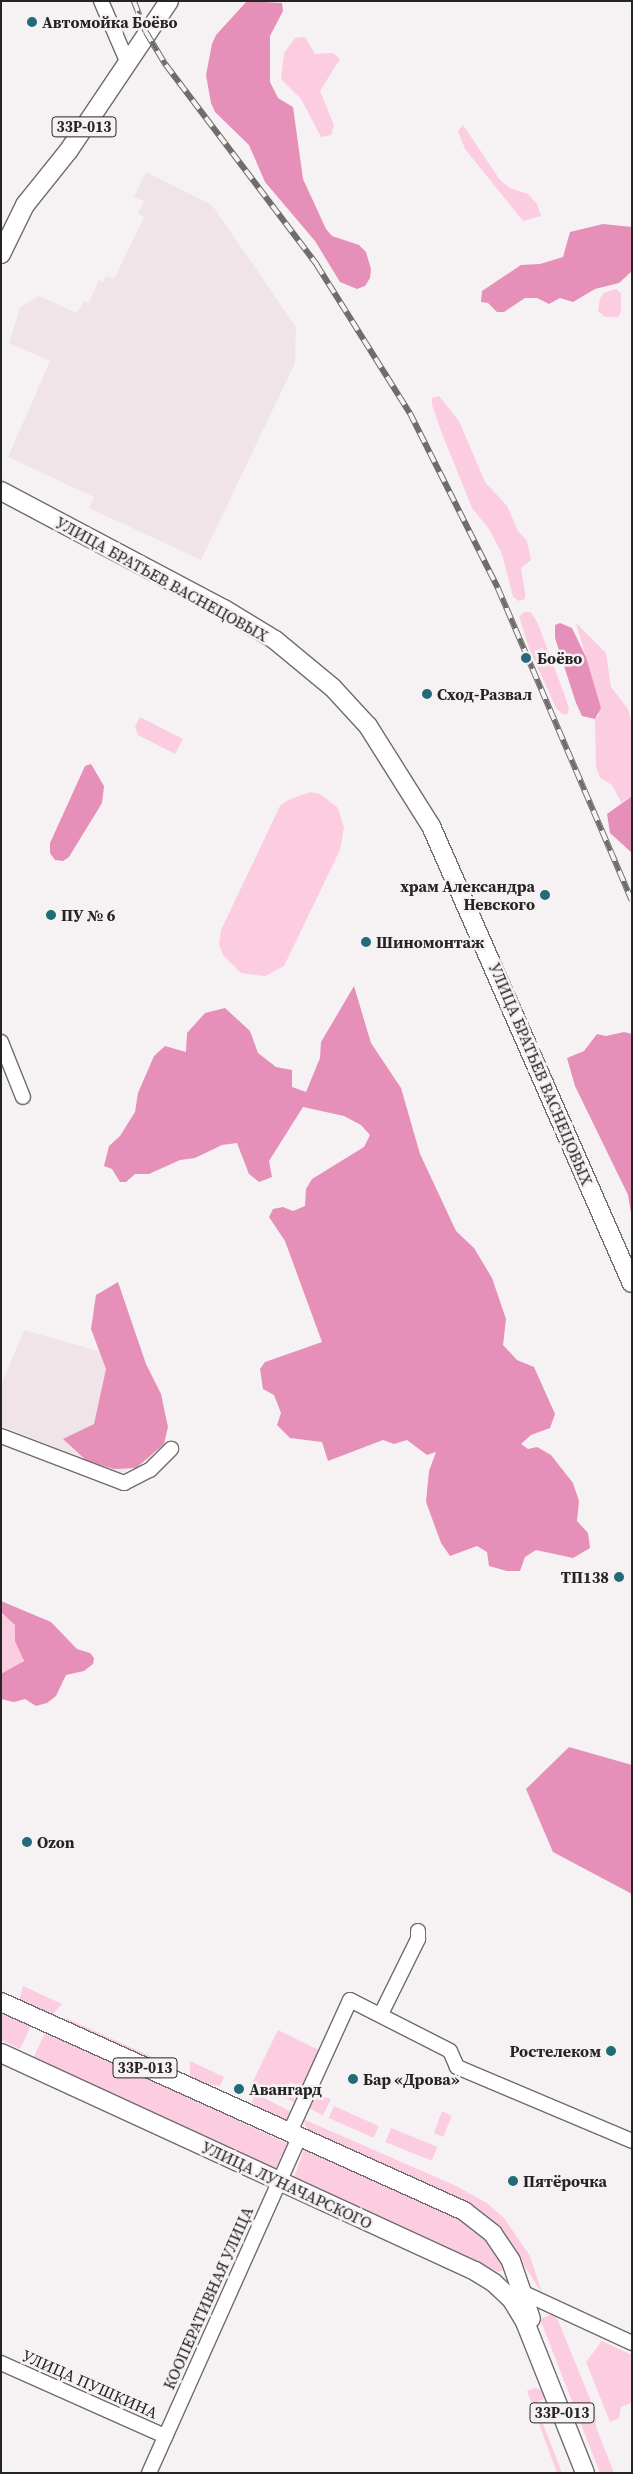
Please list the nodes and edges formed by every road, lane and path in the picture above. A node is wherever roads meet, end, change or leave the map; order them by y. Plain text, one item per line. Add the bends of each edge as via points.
1 (101, 1) edge
2 (169, 1) edge
3 (127, 61) junction
4 (1, 254) edge
5 (1, 491) edge
6 (1, 1042) edge
7 (23, 1097) dead end
8 (632, 1284) edge
9 (1, 1436) edge
10 (170, 1449) dead end
11 (418, 1931) dead end
12 (1, 2002) edge
13 (381, 2014) junction
14 (1, 2052) edge
15 (294, 2136) junction
16 (632, 2142) edge
17 (280, 2182) junction
18 (524, 2293) junction
19 (632, 2343) edge
20 (540, 2354) junction
21 (1, 2363) edge
22 (165, 2436) junction
23 (149, 2473) edge
24 (585, 2473) edge

1 - 3 street
2 - 3 main road, 33Р-013
3 - 4 main road, 33Р-013 via 69,150 25,205
5 - 8 main road, УЛИЦА БРАТЬЕВ ВАСНЕЦОВЫХ via 224,609 275,640 333,688 368,726 431,826
6 - 7 street
9 - 10 street via 124,1483 150,1470
11 - 13 street via 418,1940
12 - 15 main road, УЛИЦА ЛУНАЧАРСКОГО / 33Р-013
13 - 15 street, КООПЕРАТИВНАЯ УЛИЦА via 350,2000
13 - 16 street via 450,2051 456,2067
14 - 17 main road, УЛИЦА ЛУНАЧАРСКОГО / 33Р-013
15 - 17 street, КООПЕРАТИВНАЯ УЛИЦА
15 - 18 main road, УЛИЦА ЛУНАЧАРСКОГО / 33Р-013 via 464,2211 482,2223 511,2261
17 - 20 main road, УЛИЦА ЛУНАЧАРСКОГО / 33Р-013 via 494,2282 518,2309
17 - 22 street, КООПЕРАТИВНАЯ УЛИЦА
18 - 19 street
18 - 20 main road, УЛИЦА ЛУНАЧАРСКОГО / 33Р-013
20 - 24 main road, УЛИЦА ЛУНАЧАРСКОГО / 33Р-013
21 - 22 street, УЛИЦА ПУШКИНА
22 - 23 street, КООПЕРАТИВНАЯ УЛИЦА

